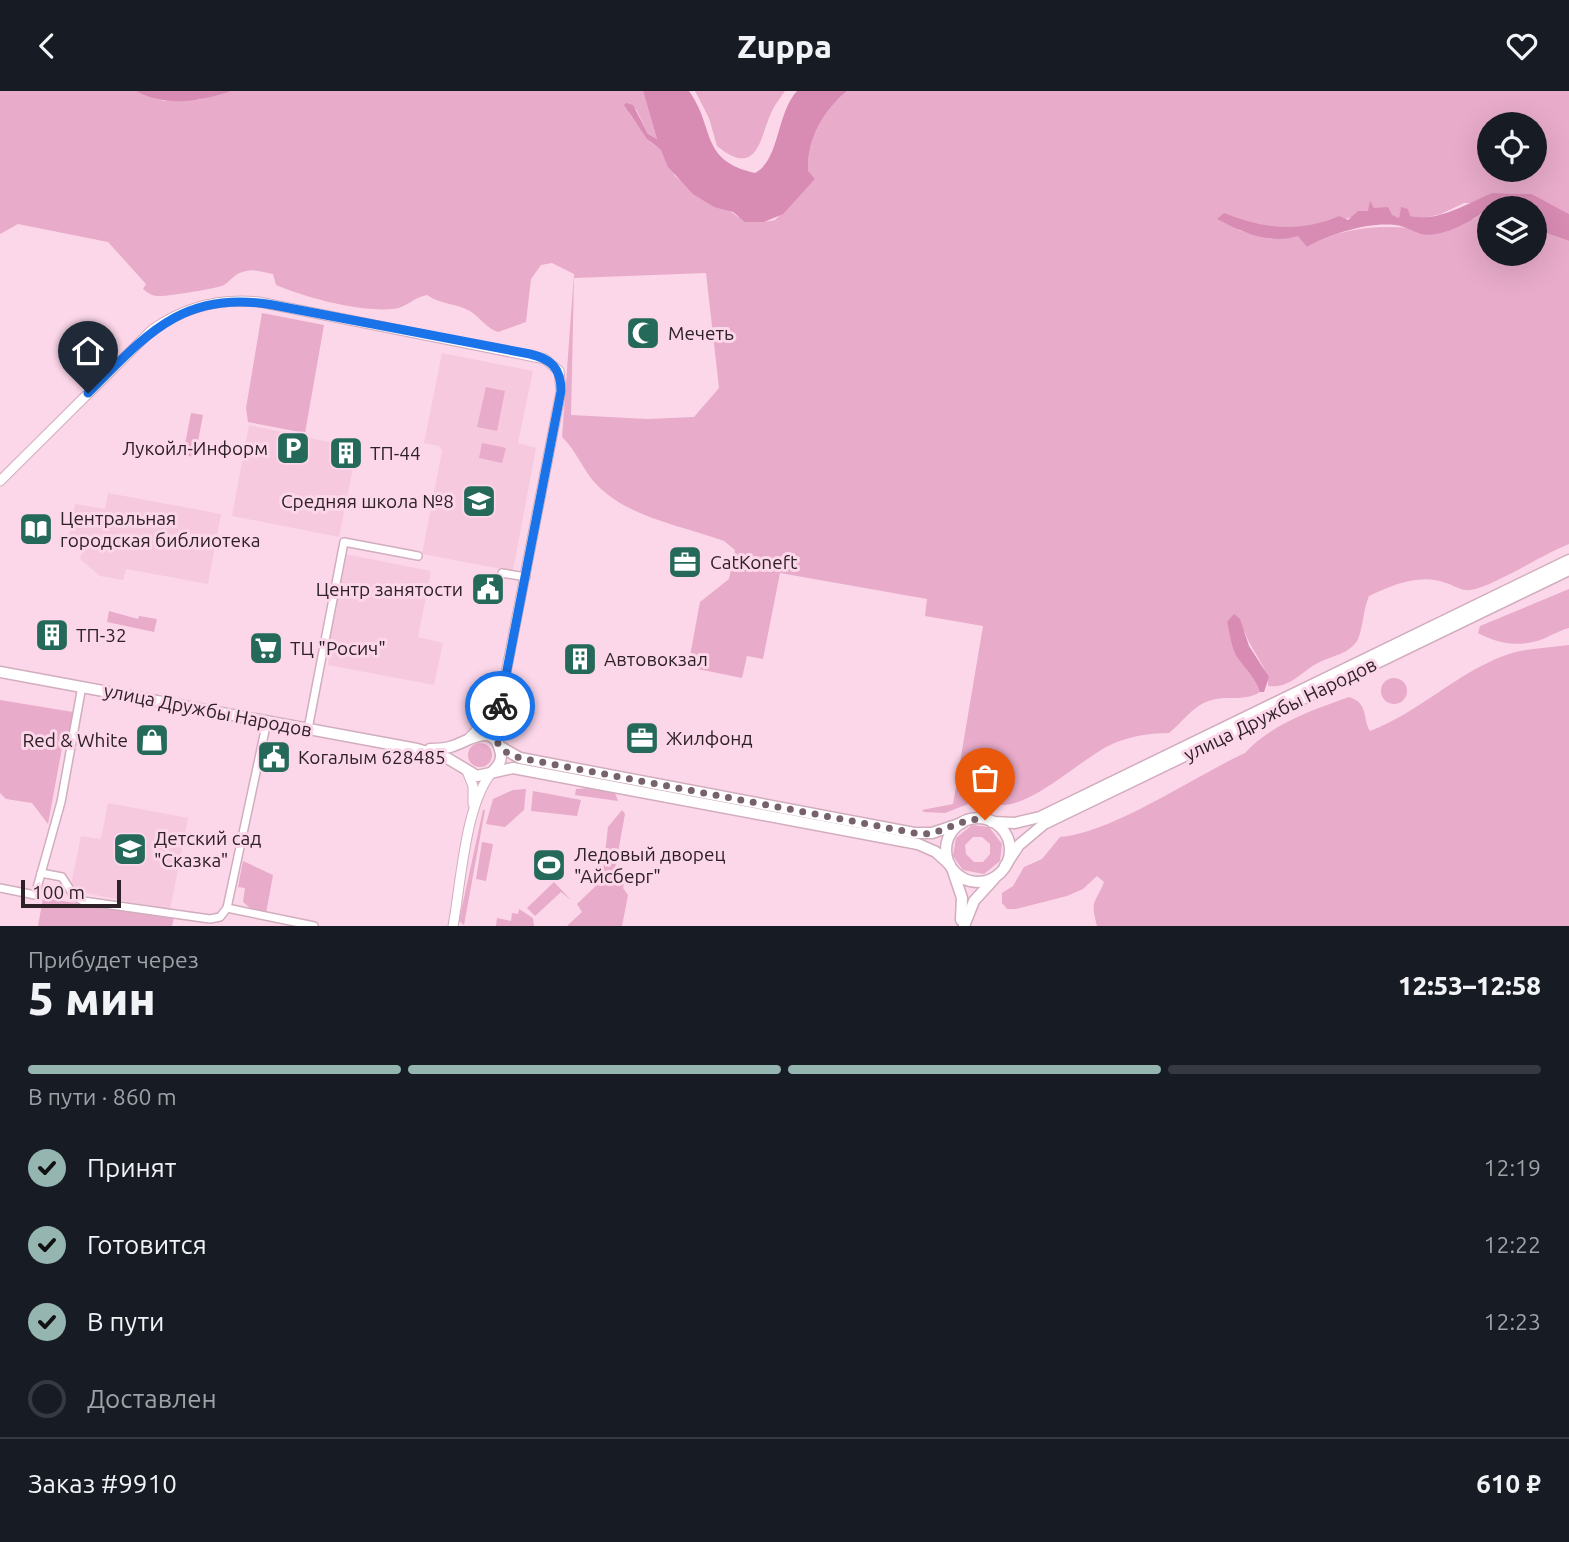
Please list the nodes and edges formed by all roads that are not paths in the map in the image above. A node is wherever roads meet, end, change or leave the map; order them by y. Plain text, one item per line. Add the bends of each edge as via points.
1 (0, 481) edge
2 (418, 556) dead end
3 (1569, 561) edge
4 (1569, 570) edge
5 (502, 573) dead end
6 (526, 577) junction
7 (0, 672) edge
8 (505, 678) junction
9 (82, 686) junction
10 (267, 721) junction
11 (308, 729) junction
12 (468, 739) junction
13 (499, 745) junction
14 (416, 749) junction
15 (466, 770) junction
16 (494, 771) junction
17 (992, 822) junction
18 (472, 823) junction
19 (962, 823) junction
20 (951, 867) junction
21 (1002, 870) junction
22 (41, 873) junction
23 (0, 888) edge
24 (227, 908) junction
25 (314, 926) edge
26 (453, 926) edge
27 (962, 926) edge

1 - 6 street via 143,338 173,316 209,304 259,302 504,349 545,359 559,371 561,391
2 - 11 street via 344,542
3 - 17 main road, улица Дружбы Народов via 1041,817
4 - 21 main road, улица Дружбы Народов via 1044,824 1019,845
5 - 6 street
6 - 8 street
7 - 9 main road, улица Дружбы Народов
8 - 12 street via 490,714
8 - 13 street via 496,726
9 - 10 main road, улица Дружбы Народов
9 - 22 street via 61,802
10 - 11 main road, улица Дружбы Народов
10 - 24 street
11 - 14 main road, улица Дружбы Народов
12 - 13 main road via 485,735
12 - 14 main road via 448,748
12 - 15 main road via 460,755
13 - 16 main road via 501,759
13 - 19 main road via 520,758 914,833 932,833
14 - 15 main road via 447,758
15 - 16 main road via 480,776
15 - 18 street via 474,790
16 - 18 street via 483,787
16 - 20 main road via 513,768 918,844 936,852
17 - 19 main road
17 - 21 main road via 1003,830 1009,843
18 - 26 street
19 - 20 main road via 948,842
20 - 21 main road via 972,881 986,881
20 - 27 main road via 961,898
21 - 27 main road, улица Дружбы Народов via 974,901
22 - 23 street via 35,895
22 - 24 street via 62,877 83,901 210,919 220,917
24 - 25 street

